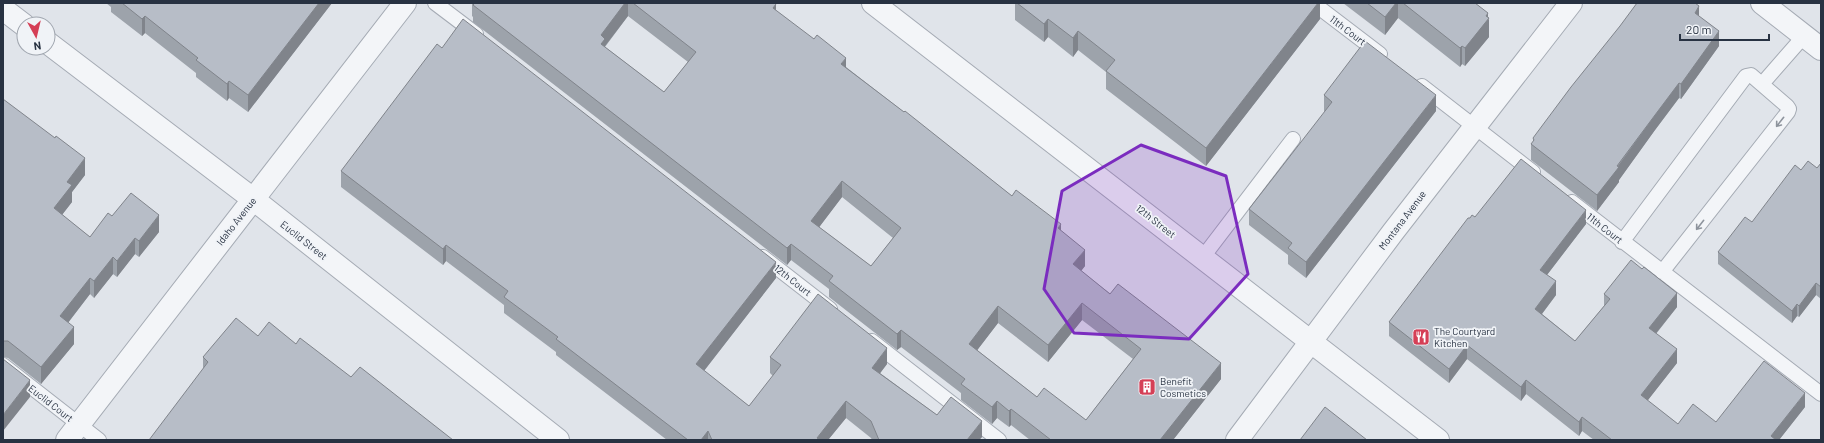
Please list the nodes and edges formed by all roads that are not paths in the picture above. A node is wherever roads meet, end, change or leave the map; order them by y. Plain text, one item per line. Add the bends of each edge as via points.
1 (405, 3) edge
2 (435, 3) edge
3 (873, 3) edge
4 (1313, 3) edge
5 (1570, 3) edge
6 (1762, 3) edge
7 (3, 9) edge
8 (16, 19) edge
9 (484, 41) edge
10 (1813, 42) edge
11 (56, 49) edge
12 (1391, 62) edge
13 (1409, 76) edge
14 (1762, 84) junction
15 (1475, 126) junction
16 (1293, 139) dead end
17 (1544, 181) edge
18 (1562, 195) edge
19 (253, 199) junction
20 (1622, 242) junction
21 (754, 250) edge
22 (1203, 257) junction
23 (1662, 272) junction
24 (841, 318) edge
25 (860, 332) edge
26 (1312, 341) junction
27 (3, 365) edge
28 (1821, 394) edge
29 (73, 432) edge
30 (99, 440) edge
31 (558, 440) edge
32 (999, 440) edge
33 (1237, 440) edge
34 (1438, 440) edge

1 - 19 street, Idaho Avenue
2 - 9 lane
3 - 22 street, 12th Street
4 - 12 lane, 11th Court
5 - 15 street, Montana Avenue
6 - 10 street
7 - 8 street
10 - 14 lane
11 - 19 street, Euclid Street
13 - 15 lane
14 - 20 lane via 1751,75 1746,76
14 -> 23 lane via 1789,109 1788,112
15 - 17 lane
15 - 26 street, Montana Avenue
16 - 22 lane
18 - 20 lane, 11th Court
19 - 29 street, Idaho Avenue
19 - 31 street, Euclid Street
20 - 23 lane, 11th Court
21 - 24 lane, 12th Court
22 - 26 street, 12th Street
23 - 28 lane, 11th Court
25 - 32 lane
26 - 33 street, Montana Avenue
26 - 34 street, 12th Street
27 - 29 lane, Euclid Court
29 - 30 lane, Euclid Court

